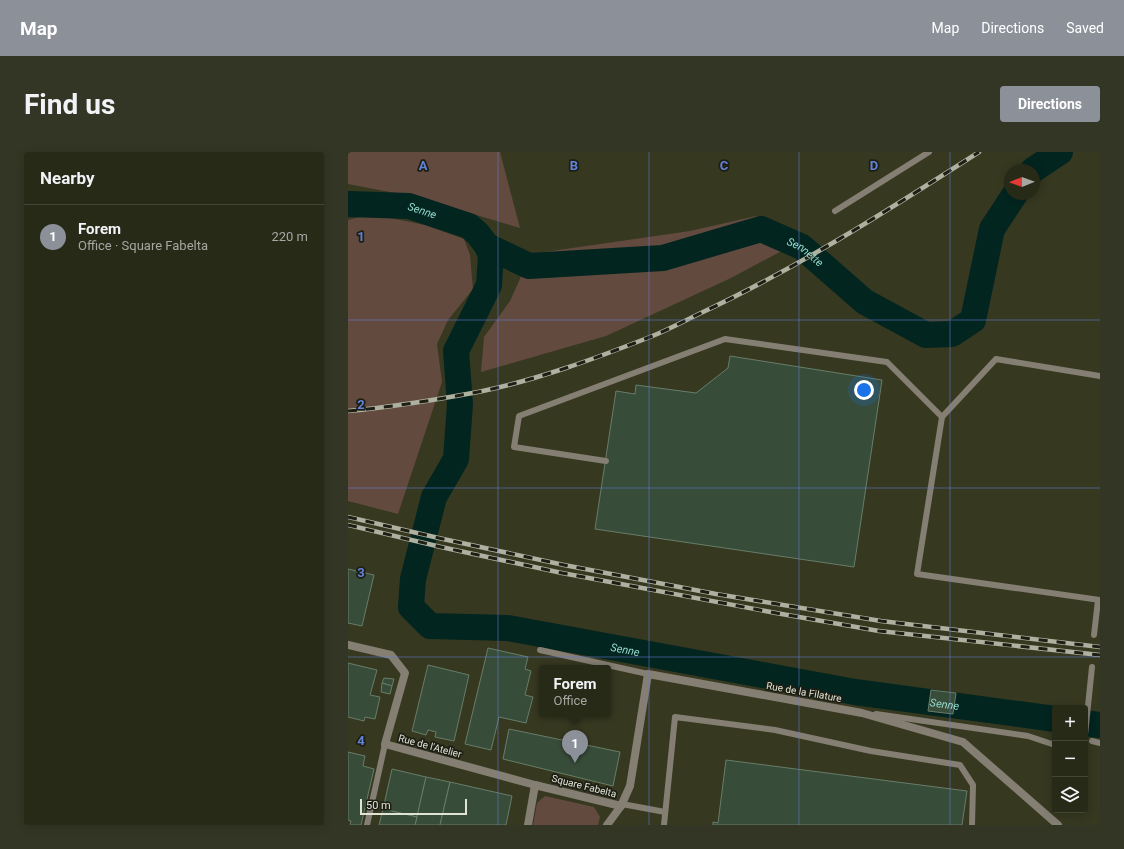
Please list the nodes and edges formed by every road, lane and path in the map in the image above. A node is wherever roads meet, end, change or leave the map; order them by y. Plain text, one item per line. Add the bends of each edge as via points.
1 (930, 152) edge
2 (835, 211) dead end
3 (1100, 376) edge
4 (942, 417) junction
5 (606, 461) dead end
6 (1099, 600) edge
7 (1094, 635) dead end
8 (348, 645) edge
9 (540, 650) dead end
10 (608, 665) edge
11 (611, 666) edge
12 (1092, 667) dead end
13 (648, 674) junction
14 (1088, 705) edge
15 (862, 713) junction
16 (1092, 741) dead end
17 (1100, 743) edge
18 (385, 744) junction
19 (1052, 744) edge
20 (535, 785) junction
21 (621, 805) junction
22 (665, 812) junction
23 (367, 825) edge
24 (528, 825) edge
25 (607, 825) edge
26 (664, 825) edge
27 (972, 825) edge
28 (1058, 825) edge

1 - 2 lane
3 - 4 lane via 996,359
4 - 5 lane via 887,362 725,339 519,416 514,447
4 - 6 lane via 917,574
6 - 7 lane
8 - 18 street, Rue de l'Atelier via 391,655 405,673
9 - 10 lane
11 - 13 lane
12 - 14 lane
13 - 15 street, Rue de la Filature
13 - 21 street via 630,786
15 - 19 lane via 1028,736
15 - 28 street, Rue de la Filature via 963,742
16 - 17 lane
18 - 20 street, Rue de l'Atelier
18 - 23 lane
20 - 21 street, Square Fabelta
20 - 24 street, Square Fabelta
21 - 22 lane
21 - 25 street, Square Fabelta
22 - 26 lane
22 - 27 lane via 675,717 775,730 871,751 960,765 973,785

